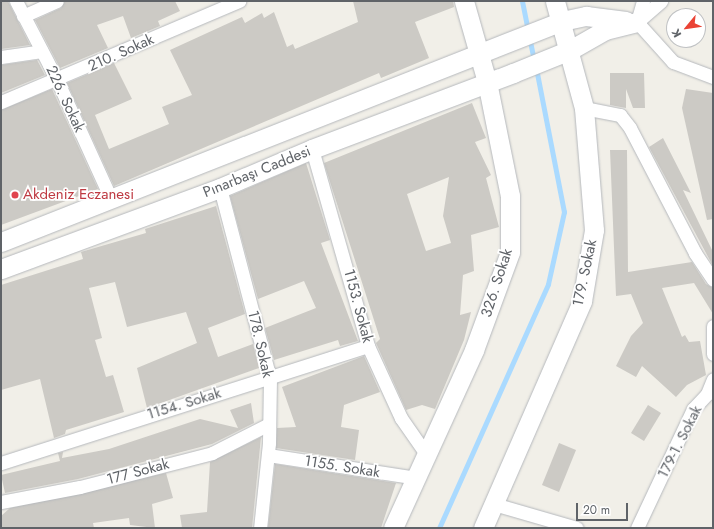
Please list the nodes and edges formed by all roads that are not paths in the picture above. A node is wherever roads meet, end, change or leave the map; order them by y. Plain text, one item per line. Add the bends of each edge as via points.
1 (16, 1) edge
2 (57, 1) edge
3 (239, 1) edge
4 (464, 1) edge
5 (555, 1) edge
6 (643, 1) edge
7 (661, 1) edge
8 (23, 16) junction
9 (562, 21) junction
10 (637, 22) junction
11 (570, 50) junction
12 (42, 51) junction
13 (478, 53) junction
14 (1, 57) edge
15 (713, 77) edge
16 (57, 80) junction
17 (487, 82) junction
18 (1, 102) edge
19 (584, 108) junction
20 (312, 149) junction
21 (220, 188) junction
22 (111, 199) junction
23 (1, 242) edge
24 (1, 269) edge
25 (713, 280) edge
26 (713, 326) edge
27 (368, 346) junction
28 (713, 354) edge
29 (270, 378) junction
30 (713, 379) edge
31 (269, 424) junction
32 (426, 454) junction
33 (268, 455) junction
34 (1, 463) edge
35 (416, 478) junction
36 (1, 502) edge
37 (494, 504) junction
38 (260, 528) edge
39 (393, 528) edge
40 (483, 528) edge
41 (577, 528) edge
42 (637, 528) edge

1 - 8 street, 226. Sokak
2 - 8 street
3 - 16 street, 210. Sokak
4 - 13 street, 326. Sokak
5 - 9 street
6 - 10 street
7 - 10 street
8 - 12 street, 226. Sokak
9 - 10 street, Pınarbaşı Caddesi via 586,16
9 - 11 street
9 - 13 street, Pınarbaşı Caddesi
10 - 11 street, Pınarbaşı Caddesi via 605,30
10 - 15 street via 673,62
11 - 17 street, Pınarbaşı Caddesi
11 - 19 street, 179. Sokak
12 - 14 street
12 - 16 street, 226. Sokak
13 - 17 street, 326. Sokak
13 - 22 street, Pınarbaşı Caddesi
16 - 18 street, 210. Sokak
16 - 22 street, 226. Sokak
17 - 20 street, Pınarbaşı Caddesi
17 - 32 street, 326. Sokak via 510,196 510,252 474,350
19 - 25 street via 620,115 630,128 695,254
19 - 37 street, 179. Sokak via 594,230 582,301
20 - 21 street, Pınarbaşı Caddesi
20 - 27 street, 1153. Sokak
21 - 24 street, Pınarbaşı Caddesi
21 - 29 street, 178. Sokak
22 - 23 street, Pınarbaşı Caddesi
26 - 28 street
27 - 29 street, 1154. Sokak
27 - 32 street, 1153. Sokak via 401,418
29 - 31 street, 178. Sokak
29 - 34 street, 1154. Sokak
30 - 42 street, 179-1. Sokak via 707,394 693,409
31 - 33 street, 178. Sokak
31 - 36 street, 177 Sokak via 212,453 80,488
32 - 35 street, 326. Sokak
33 - 35 street, 1155. Sokak
33 - 38 street, 178. Sokak
35 - 39 street, 326. Sokak
37 - 40 street, 179. Sokak
37 - 41 street

